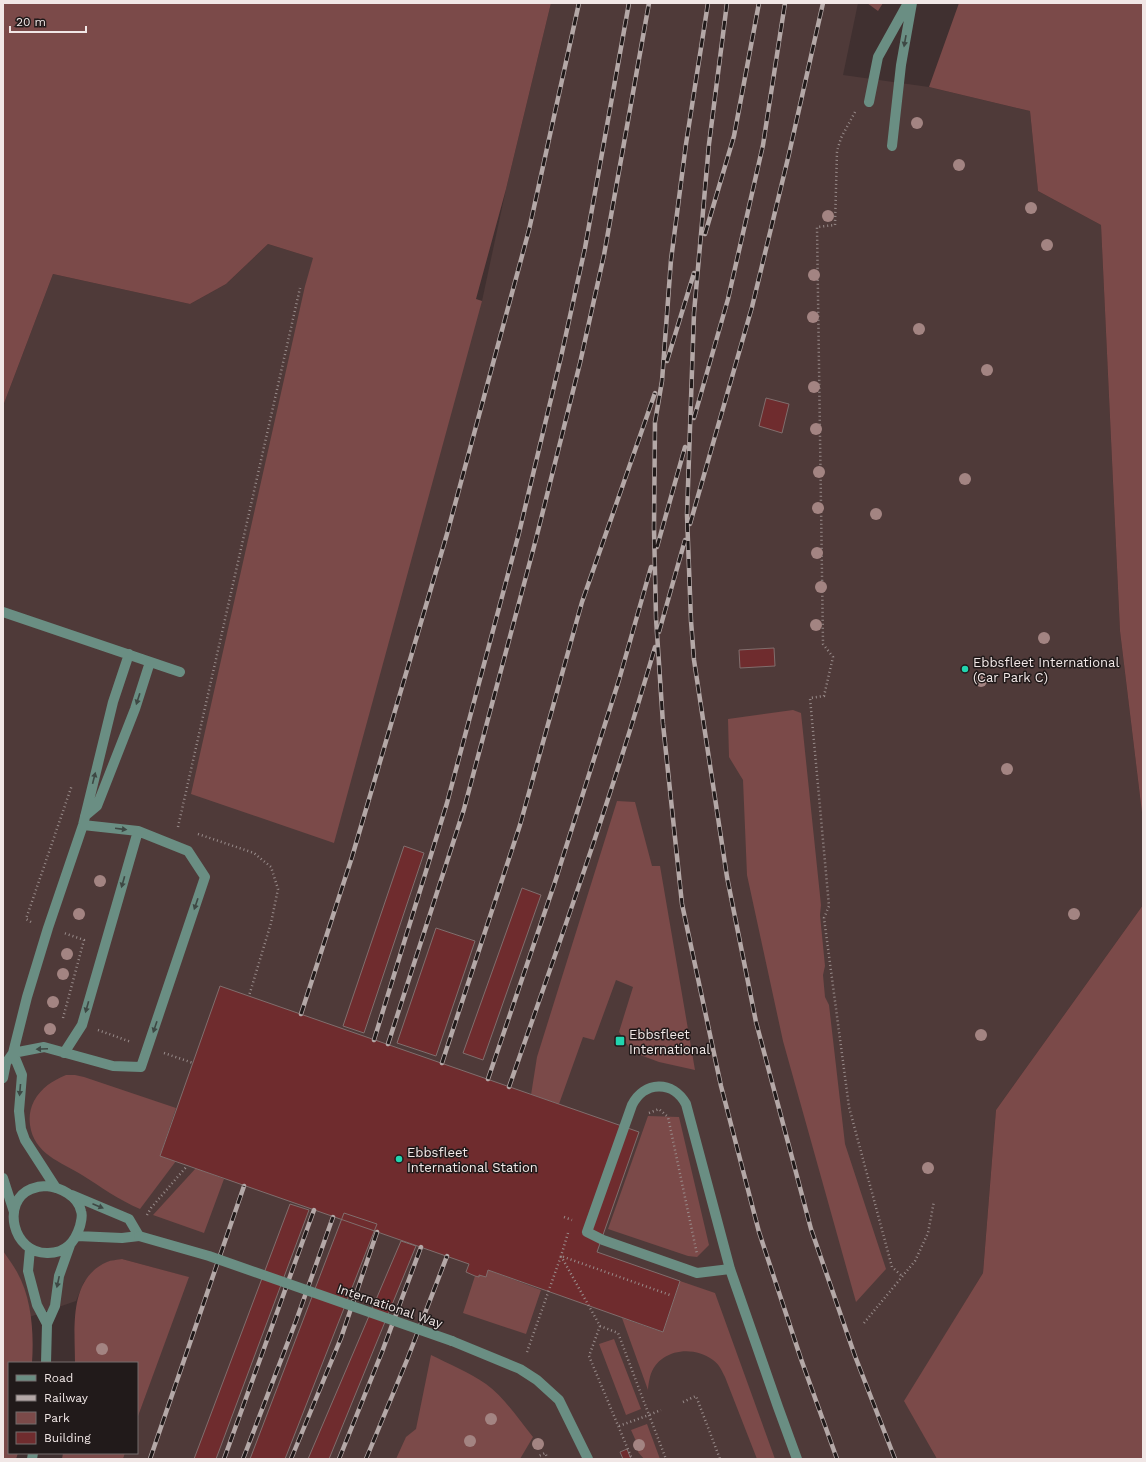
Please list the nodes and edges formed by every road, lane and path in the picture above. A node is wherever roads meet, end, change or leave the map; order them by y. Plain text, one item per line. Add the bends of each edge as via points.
1 (908, 3) edge
2 (912, 3) edge
3 (870, 102) dead end
4 (856, 111) dead end
5 (892, 146) dead end
6 (300, 288) dead end
7 (3, 612) edge
8 (129, 654) junction
9 (150, 662) junction
10 (180, 672) dead end
11 (74, 780) dead end
12 (84, 820) junction
13 (185, 830) dead end
14 (138, 831) junction
15 (192, 832) dead end
16 (48, 928) junction
17 (249, 996) dead end
18 (82, 1025) junction
19 (148, 1048) junction
20 (13, 1053) junction
21 (64, 1053) junction
22 (193, 1063) dead end
23 (3, 1078) edge
24 (648, 1116) dead end
25 (187, 1166) dead end
26 (3, 1178) edge
27 (60, 1189) junction
28 (934, 1201) dead end
29 (14, 1212) junction
30 (564, 1217) dead end
31 (145, 1219) dead end
32 (77, 1236) junction
33 (139, 1236) junction
34 (70, 1245) junction
35 (30, 1249) junction
36 (561, 1256) junction
37 (697, 1257) dead end
38 (730, 1269) junction
39 (902, 1276) junction
40 (670, 1295) dead end
41 (864, 1323) dead end
42 (47, 1324) junction
43 (600, 1326) junction
44 (526, 1354) dead end
45 (46, 1362) edge
46 (683, 1402) dead end
47 (661, 1410) dead end
48 (649, 1415) junction
49 (619, 1426) junction
50 (540, 1459) edge
51 (548, 1459) edge
52 (588, 1459) edge
53 (632, 1459) edge
54 (666, 1459) edge
55 (720, 1459) edge
56 (797, 1459) edge

1 - 3 street via 878,56
2 -> 5 street via 901,65
4 - 39 path via 837,151 835,225 817,226 823,644 832,657 824,696 810,698 830,906 824,918 849,1107 892,1267
6 - 13 path via 178,828
7 - 8 street
8 - 9 street
12 -> 8 street via 113,702
9 - 10 street
9 -> 12 street via 135,709 97,806
11 - 16 path via 26,920
12 -> 14 street
12 - 16 street
14 -> 18 street
14 -> 19 street via 188,851 205,877
15 - 17 path via 254,853 271,867 278,889
16 - 18 path via 84,940 63,1018
16 - 20 street
18 - 19 path
18 - 21 street
19 - 21 street via 141,1067 113,1066
19 - 22 path
21 -> 20 street via 44,1047
20 - 23 street via 6,1064
20 -> 27 street via 22,1075 19,1111 21,1129 25,1140
24 - 37 path via 659,1109 668,1117
25 - 31 path via 151,1208
26 - 29 street
27 - 29 street via 40,1187 29,1190 20,1199
27 - 32 street via 74,1198 81,1209
27 -> 33 street via 129,1220
28 - 39 path via 928,1233 915,1261
29 - 35 street via 14,1223 19,1237
30 - 36 path via 572,1219
32 - 33 street, International Way
32 - 34 street
33 - 52 street, International Way, bridge via 209,1256 452,1341 520,1369 559,1400
34 - 35 street via 51,1253
34 -> 42 street via 59,1276 55,1306
35 - 42 street via 28,1271 37,1305
36 - 40 path
36 - 43 path
36 - 44 path
38 - 38 street via 697,1273 587,1232 632,1105 645,1090 654,1087 668,1088 680,1095 686,1104
38 - 56 street
39 - 41 path
42 - 45 street
43 - 48 path via 618,1333
43 - 49 path via 589,1356
46 - 55 path via 696,1396
47 - 48 path
48 - 49 path
48 - 54 path
49 - 53 path
50 - 51 path via 539,1456 545,1453

